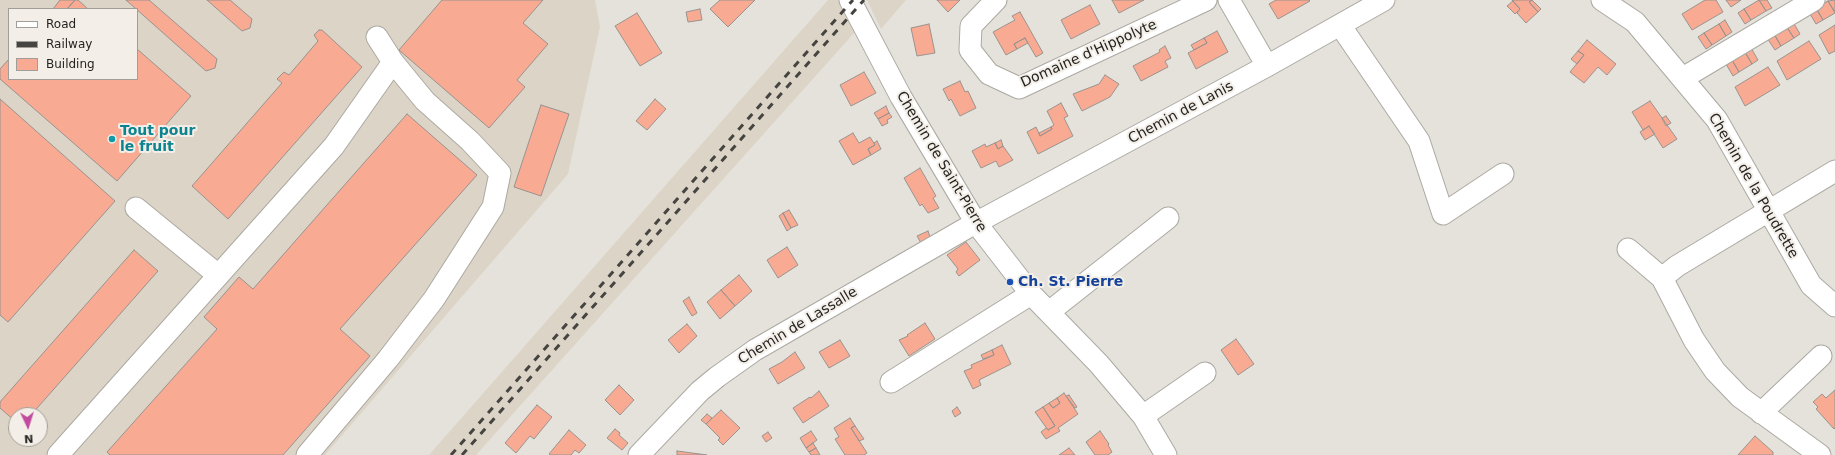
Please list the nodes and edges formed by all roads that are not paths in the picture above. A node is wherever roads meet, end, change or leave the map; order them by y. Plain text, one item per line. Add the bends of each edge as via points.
1 (850, 0) edge
2 (996, 0) edge
3 (1206, 0) edge
4 (1229, 0) edge
5 (1384, 0) edge
6 (1602, 0) edge
7 (1814, 0) edge
8 (1340, 25) junction
9 (377, 36) dead end
10 (393, 62) junction
11 (1267, 66) junction
12 (1682, 78) junction
13 (1835, 171) edge
14 (1503, 174) dead end
15 (136, 208) dead end
16 (1770, 211) junction
17 (1168, 218) dead end
18 (976, 223) junction
19 (1628, 249) dead end
20 (218, 275) junction
21 (1662, 278) junction
22 (1032, 294) junction
23 (1835, 306) edge
24 (1049, 312) junction
25 (1821, 356) dead end
26 (1205, 372) dead end
27 (891, 382) dead end
28 (1761, 413) junction
29 (1143, 416) junction
30 (58, 455) edge
31 (307, 455) edge
32 (639, 455) edge
33 (1166, 455) edge
34 (1820, 455) edge

1 - 18 street, Chemin de Saint-Pierre via 902,97
2 - 3 street, Domaine d'Hippolyte via 971,26 970,50 989,74 1019,88
4 - 11 street
5 - 8 street, Chemin de Lanis
6 - 12 street, Chemin de la Poudrette via 1635,22
7 - 12 street
8 - 11 street, Chemin de Lanis
8 - 14 street via 1419,141 1443,214
9 - 10 street
10 - 20 street via 334,146
10 - 31 street via 425,101 470,141 500,173 493,207 434,299 388,359
11 - 18 street, Chemin de Lanis
12 - 16 street, Chemin de la Poudrette via 1717,120
13 - 16 street
15 - 20 street
16 - 21 street via 1677,266
16 - 23 street, Chemin de la Poudrette via 1810,285
17 - 24 street
18 - 22 street, Chemin de Saint-Pierre
18 - 32 street, Chemin de Lassalle via 735,363 700,391
19 - 21 street
20 - 30 street
21 - 28 street via 1694,340 1715,371 1740,397
22 - 24 street, Chemin de Saint-Pierre
22 - 27 street
24 - 29 street, Chemin de Saint-Pierre via 1099,364
25 - 28 street
26 - 29 street
28 - 34 street
29 - 33 street, Chemin de Saint-Pierre

